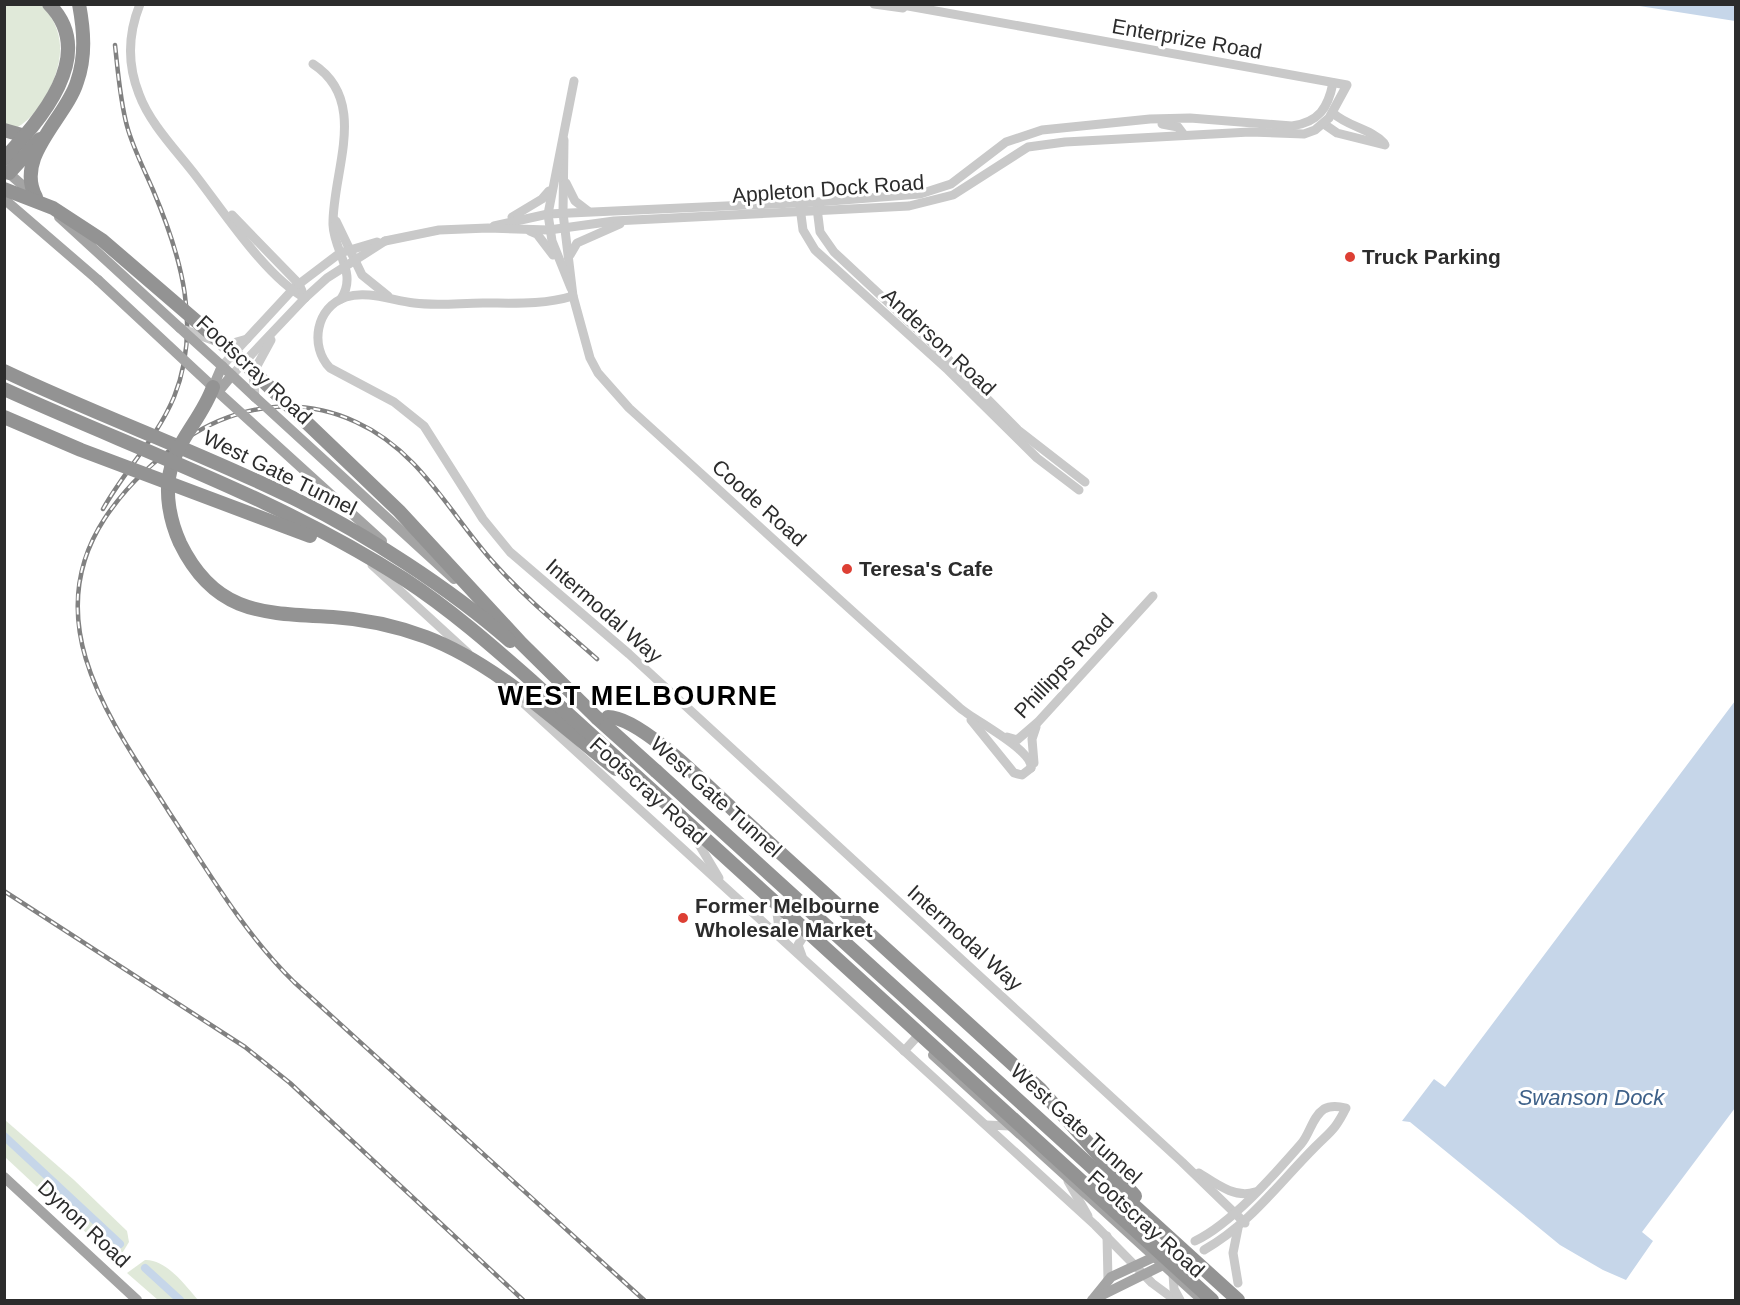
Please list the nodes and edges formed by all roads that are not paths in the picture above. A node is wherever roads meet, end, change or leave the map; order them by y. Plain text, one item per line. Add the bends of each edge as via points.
1 (49, 4) edge
2 (79, 4) edge
3 (140, 4) edge
4 (874, 4) edge
5 (897, 4) edge
6 (915, 9) junction
7 (313, 64) dead end
8 (574, 81) dead end
9 (1333, 83) junction
10 (1347, 86) joint
11 (1333, 113) junction
12 (59, 117) junction
13 (1324, 123) junction
14 (1094, 125) junction
15 (4, 130) edge
16 (1184, 135) junction
17 (25, 136) junction
18 (564, 140) junction
19 (4, 159) edge
20 (6, 173) edge
21 (565, 181) junction
22 (551, 186) junction
23 (4, 189) edge
24 (36, 196) junction
25 (4, 199) edge
26 (817, 207) junction
27 (800, 208) junction
28 (334, 210) junction
29 (593, 211) junction
30 (563, 213) junction
31 (548, 214) junction
32 (631, 221) junction
33 (490, 227) junction
34 (566, 228) junction
35 (524, 230) junction
36 (549, 230) junction
37 (385, 241) junction
38 (570, 256) junction
39 (566, 278) junction
40 (295, 287) junction
41 (573, 294) junction
42 (305, 298) junction
43 (342, 299) junction
44 (393, 300) junction
45 (180, 328) junction
46 (277, 330) junction
47 (247, 339) junction
48 (222, 366) junction
49 (4, 371) edge
50 (232, 375) junction
51 (4, 389) edge
52 (216, 390) junction
53 (255, 397) junction
54 (4, 417) edge
55 (382, 541) dead end
56 (350, 545) dead end
57 (371, 560) junction
58 (1153, 596) dead end
59 (476, 599) dead end
60 (964, 711) junction
61 (603, 718) junction
62 (1038, 722) junction
63 (1031, 768) junction
64 (691, 830) junction
65 (734, 896) junction
66 (777, 913) joint
67 (803, 937) junction
68 (783, 942) junction
69 (806, 963) junction
70 (915, 1039) junction
71 (904, 1051) junction
72 (986, 1125) junction
73 (1011, 1126) junction
74 (1182, 1162) junction
75 (1065, 1176) junction
76 (4, 1177) edge
77 (1256, 1192) junction
78 (1234, 1213) junction
79 (1095, 1225) junction
80 (1242, 1225) junction
81 (1107, 1236) junction
82 (1195, 1241) dead end
83 (1174, 1242) junction
84 (1204, 1250) dead end
85 (1154, 1257) junction
86 (1134, 1265) junction
87 (1163, 1265) junction
88 (1143, 1274) junction
89 (1173, 1274) junction
90 (1108, 1280) junction
91 (1238, 1283) dead end
92 (137, 1300) edge
93 (1092, 1300) edge
94 (1175, 1300) edge
95 (1180, 1300) edge
96 (1202, 1300) edge
97 (1212, 1300) edge
98 (1238, 1300) edge

1 - 17 highway via 59,18 66,41 66,64 43,113
2 - 12 highway via 84,43 77,83
3 - 40 street via 130,48 139,95 205,188
4 - 6 street, Enterprize Road
5 - 6 street, Enterprize Road
6 - 9 street, Enterprize Road
7 - 28 street via 327,76 344,112 345,147
8 - 18 street, Coode Road
9 - 10 street, Enterprize Road
9 - 14 street, Appleton Dock Road via 1323,112 1301,125 1190,118
10 - 11 street, Appleton Dock Road
11 - 13 street, Appleton Dock Road
11 - 13 street via 1385,144 1337,133
12 - 20 highway
12 - 24 highway via 30,169 29,181
13 - 16 street, Appleton Dock Road via 1304,134
14 - 16 street via 1172,125 1182,129
14 - 26 street, Appleton Dock Road via 1025,134 1006,142 965,175 938,190
15 - 17 highway
16 - 26 street, Appleton Dock Road via 1028,147 967,188 942,199 909,206
17 - 19 highway
18 - 21 street, Coode Road
18 - 22 street, Coode Road
20 - 24 main road, Footscray Road
21 - 29 street via 575,201
21 - 30 street, Coode Road
22 - 31 street, Coode Road
22 - 33 street via 542,200
23 - 61 highway, bridge via 53,208 102,240 238,357 399,511 521,643
24 - 45 main road, Footscray Road, bridge
25 - 52 main road, Footscray Road, bridge
26 - 27 street, Appleton Dock Road
26 - 27 street, Anderson Road via 820,232 847,266 1082,486 1037,458 948,370 815,250 803,230
27 - 29 street, Appleton Dock Road
27 - 32 street, Appleton Dock Road
28 - 43 street via 334,238 348,276
28 - 44 street via 355,265 367,281
29 - 30 street, Appleton Dock Road
30 - 31 street, Appleton Dock Road
30 - 34 street, Coode Road
31 - 33 street, Appleton Dock Road
31 - 36 street, Coode Road
32 - 34 street, Appleton Dock Road
32 - 38 street via 577,243
33 - 35 street, Appleton Dock Road
33 - 37 street, Appleton Dock Road via 426,231
34 - 36 street, Appleton Dock Road
34 - 38 street, Coode Road
35 - 36 street, Appleton Dock Road
35 - 39 street via 541,238
36 - 39 street, Coode Road
37 - 40 street, Appleton Dock Road, bridge via 340,254
37 - 42 street, Appleton Dock Road, bridge via 327,278
38 - 41 street, Coode Road
39 - 41 street, Coode Road
40 - 42 street
40 - 47 street, Appleton Dock Road
41 - 44 street via 538,304
41 - 60 street, Coode Road via 590,358 629,408
42 - 46 street, Appleton Dock Road
43 - 44 street via 359,294
43 - 74 street, Intermodal Way via 332,305 320,323 317,344 324,361 339,374 394,402 424,426 483,519 510,552 629,654
45 - 47 street, bridge via 226,345
45 - 48 main road, Footscray Road, bridge
46 - 50 street, Appleton Dock Road
46 - 53 street via 256,365 252,381
47 - 48 street, Appleton Dock Road, bridge
48 - 50 main road, Footscray Road
48 - 52 main road, Appleton Dock Road
49 - 61 highway, West Gate Tunnel, bridge via 322,513 462,604
50 - 52 main road, Appleton Dock Road
50 - 53 main road, Footscray Road
51 - 57 highway, West Gate Tunnel, bridge via 261,501
52 - 55 main road, Footscray Road, bridge
52 - 64 highway, bridge via 185,436 171,466 168,491 172,520 182,547 215,588 254,610 378,623 456,651 515,689
53 - 59 main road, Footscray Road, bridge
54 - 57 highway, bridge
56 - 65 street, Footscray Road
57 - 64 highway, West Gate Tunnel, bridge via 472,629
58 - 62 street, Phillipps Road
60 - 62 street, Phillipps Road via 1015,740
60 - 63 street, Coode Road via 1020,749
60 - 63 street, Coode Road via 1009,768 1022,775
61 - 83 highway, West Gate Tunnel, bridge
61 - 83 highway, bridge via 627,721 648,735 1040,1089
62 - 63 street via 1032,739
64 - 65 street, Footscray Road via 719,879
64 - 97 highway, West Gate Tunnel, bridge
65 - 68 street, Footscray Road
66 - 67 main road, Footscray Road
66 - 68 street, Footscray Road via 778,933
67 - 69 street via 798,948
67 - 70 main road, Footscray Road
68 - 69 street, Footscray Road
69 - 71 street, Footscray Road
70 - 71 street
70 - 73 main road, Footscray Road
71 - 72 street, Footscray Road
72 - 73 street
72 - 79 street, Footscray Road
73 - 75 main road, Footscray Road
74 - 77 street, Intermodal Way via 1231,1192
74 - 78 street, Intermodal Way
75 - 79 street, Footscray Road
75 - 85 main road, Footscray Road
76 - 92 main road, Dynon Road
77 - 78 street
77 - 80 street via 1302,1143 1321,1112 1330,1106 1346,1108 1336,1129
78 - 80 street, Intermodal Way
78 - 82 street
79 - 81 street, Footscray Road
80 - 84 street
80 - 91 street via 1233,1253
81 - 86 street, Footscray Road
81 - 90 street
83 - 98 highway, West Gate Tunnel, bridge
85 - 86 main road
85 - 87 main road, Footscray Road
86 - 88 street, Footscray Road
86 - 90 main road
87 - 88 main road
87 - 89 main road, Footscray Road
88 - 93 main road
88 - 94 street, Footscray Road
89 - 95 street
89 - 96 main road, Footscray Road
90 - 93 main road

